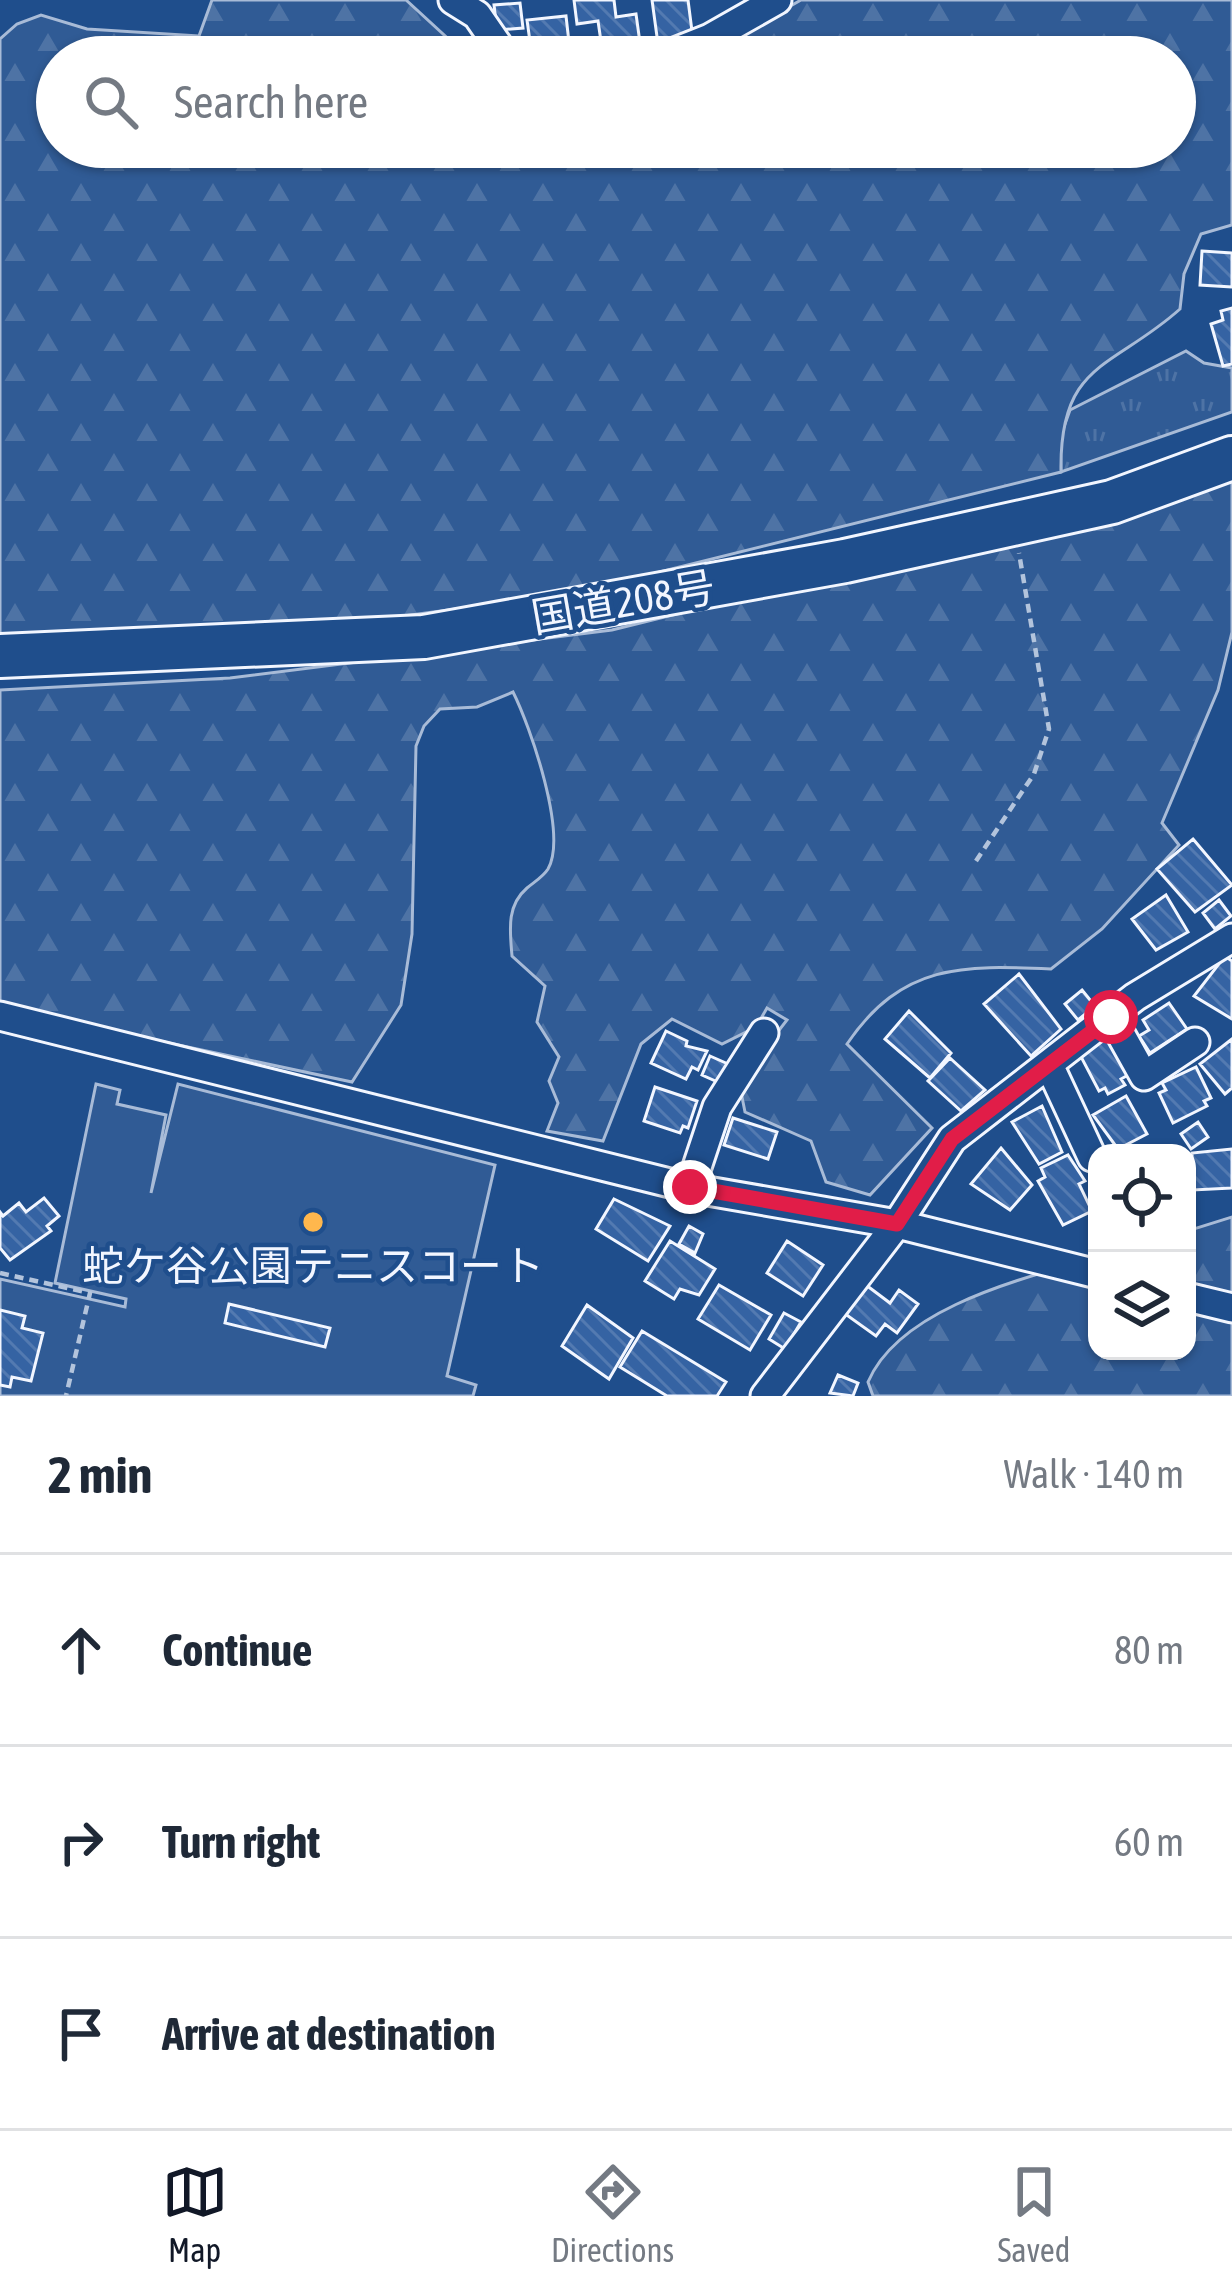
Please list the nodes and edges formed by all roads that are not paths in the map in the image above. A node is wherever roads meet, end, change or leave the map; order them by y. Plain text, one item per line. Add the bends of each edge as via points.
1 (453, 0) edge
2 (777, 0) edge
3 (479, 8) edge
4 (494, 36) edge
5 (714, 36) edge
6 (1232, 458) edge
7 (0, 656) edge
8 (1232, 938) edge
9 (0, 1016) edge
10 (1111, 1017) junction
11 (764, 1033) dead end
12 (1195, 1042) dead end
13 (1050, 1066) junction
14 (1088, 1147) edge
15 (690, 1187) junction
16 (897, 1224) junction
17 (1088, 1272) edge
18 (1196, 1299) edge
19 (1232, 1308) edge
20 (765, 1396) edge

1 - 3 street
2 - 5 street
3 - 4 street
6 - 7 highway, 国道208号 via 1112,502 1014,524 424,637
8 - 10 street
9 - 15 street
10 - 12 street via 1144,1076
10 - 13 street
11 - 15 street via 717,1107
13 - 14 street
13 - 16 street via 952,1139
15 - 16 street
16 - 17 street
16 - 20 street
18 - 19 street

